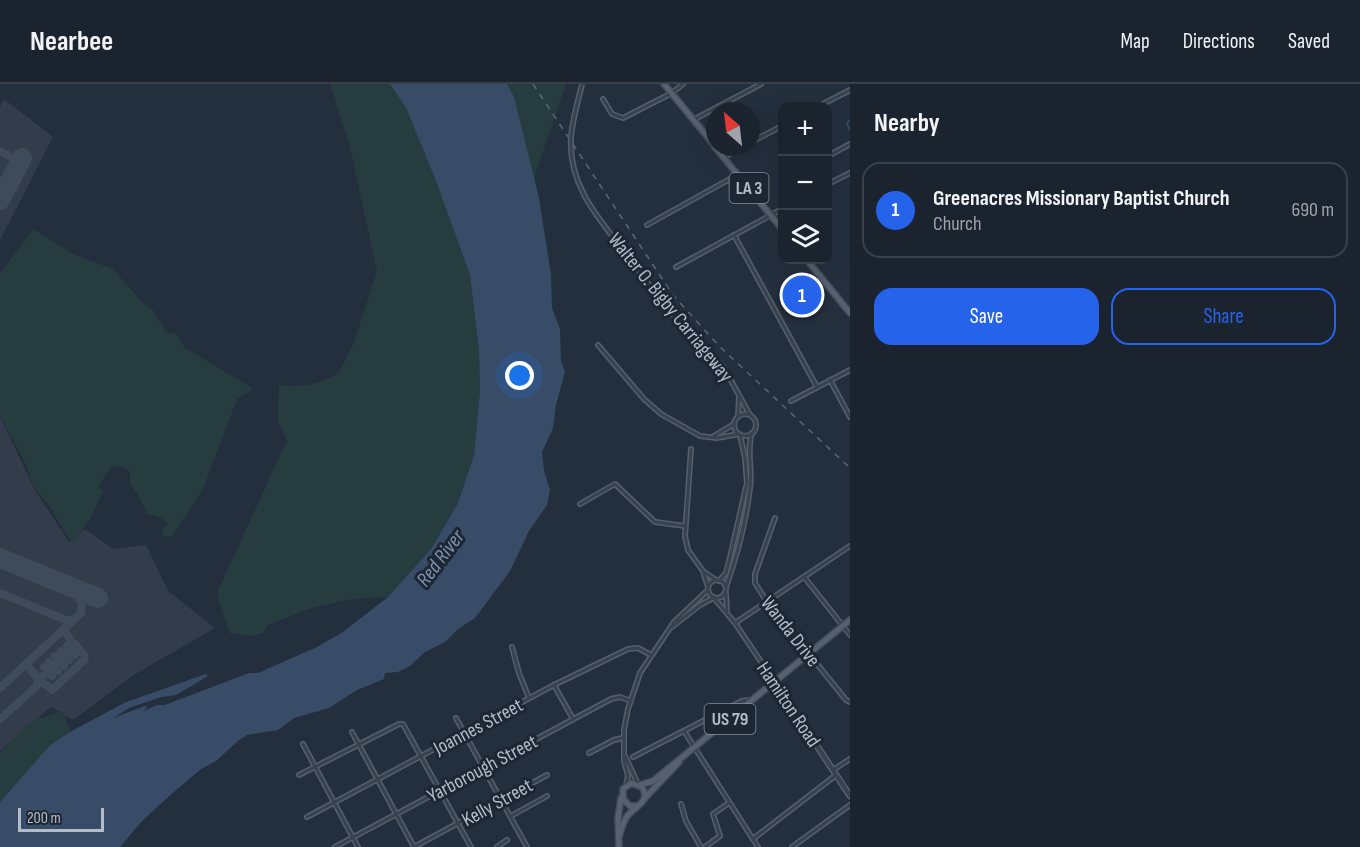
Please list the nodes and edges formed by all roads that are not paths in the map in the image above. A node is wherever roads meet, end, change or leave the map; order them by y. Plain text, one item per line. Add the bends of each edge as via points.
1 (582, 84) edge
2 (664, 84) edge
3 (683, 84) edge
4 (761, 84) edge
5 (850, 90) edge
6 (672, 93) junction
7 (603, 99) dead end
8 (827, 102) edge
9 (693, 120) junction
10 (778, 128) edge
11 (706, 136) edge
12 (760, 138) edge
13 (850, 144) edge
14 (832, 154) edge
15 (724, 157) edge
16 (850, 173) edge
17 (738, 174) junction
18 (832, 182) edge
19 (781, 210) edge
20 (771, 216) junction
21 (778, 224) edge
22 (647, 225) dead end
23 (734, 235) junction
24 (810, 264) edge
25 (676, 267) dead end
26 (850, 313) edge
27 (598, 345) dead end
28 (850, 370) edge
29 (830, 380) junction
30 (817, 387) junction
31 (739, 395) junction
32 (791, 401) dead end
33 (750, 416) junction
34 (850, 417) edge
35 (737, 418) junction
36 (734, 424) junction
37 (752, 433) junction
38 (740, 434) junction
39 (713, 437) junction
40 (691, 449) dead end
41 (580, 504) dead end
42 (775, 518) dead end
43 (685, 526) junction
44 (850, 546) edge
45 (703, 571) junction
46 (804, 577) junction
47 (719, 580) junction
48 (708, 589) junction
49 (726, 589) junction
50 (713, 598) junction
51 (766, 602) junction
52 (728, 613) junction
53 (850, 620) edge
54 (735, 623) junction
55 (843, 626) junction
56 (671, 628) junction
57 (850, 635) edge
58 (512, 647) dead end
59 (809, 654) junction
60 (651, 655) junction
61 (775, 682) junction
62 (554, 685) junction
63 (529, 698) junction
64 (631, 700) junction
65 (751, 702) junction
66 (849, 702) edge
67 (456, 718) dead end
68 (573, 719) junction
69 (684, 731) junction
70 (352, 732) dead end
71 (464, 733) junction
72 (623, 738) junction
73 (303, 744) dead end
74 (358, 745) junction
75 (694, 748) junction
76 (589, 753) dead end
77 (420, 756) junction
78 (625, 756) junction
79 (684, 756) junction
80 (633, 757) dead end
81 (850, 759) edge
82 (315, 767) junction
83 (484, 768) junction
84 (833, 770) junction
85 (299, 775) dead end
86 (547, 775) dead end
87 (836, 775) junction
88 (377, 779) junction
89 (639, 784) junction
90 (626, 787) junction
91 (440, 791) junction
92 (547, 796) dead end
93 (622, 796) junction
94 (850, 796) edge
95 (645, 798) junction
96 (501, 799) junction
97 (334, 802) junction
98 (729, 803) junction
99 (681, 804) dead end
100 (850, 805) edge
101 (637, 806) junction
102 (396, 814) junction
103 (511, 816) junction
104 (307, 817) dead end
105 (458, 823) junction
106 (352, 837) junction
107 (619, 837) junction
108 (753, 839) junction
109 (507, 840) dead end
110 (335, 847) edge
111 (358, 847) edge
112 (414, 847) edge
113 (471, 847) edge
114 (497, 847) edge
115 (527, 847) edge
116 (619, 847) edge
117 (703, 847) edge
118 (758, 847) edge
119 (792, 847) edge

1 - 31 street, Walter O. Bigby Carriageway, bridge via 571,153 574,173 588,204 669,311 723,366
2 - 6 main road, LA 3
3 - 6 street
4 - 9 street
5 - 8 street
6 - 7 street via 623,118 612,114
6 - 9 main road, LA 3
9 - 11 main road, LA 3
10 - 12 street
13 - 14 street
15 - 17 main road, LA 3
16 - 18 street
17 - 20 main road, LA 3
17 - 22 street
19 - 20 street
20 - 21 main road, LA 3
20 - 23 street
23 - 25 street
23 - 30 street
24 - 26 main road
27 - 39 street via 661,414 700,436
28 - 29 street
29 - 30 street
29 - 34 street
30 - 32 street
31 - 33 street, Walter O. Bigby Carriageway
31 - 35 street, Walter O. Bigby Carriageway
33 - 35 street
33 - 37 street via 756,424
35 - 36 street
36 - 38 street
36 - 39 street
37 - 38 street
37 - 49 street, Hamilton Road via 749,499
38 - 39 street
38 - 47 street via 747,483 726,573
40 - 43 street
41 - 43 street via 615,484 656,522
42 - 51 street, Wanda Drive via 754,578
43 - 45 street via 688,550
44 - 46 street
45 - 47 street
45 - 48 street
46 - 51 street
46 - 55 street
47 - 48 street via 710,583
47 - 49 street
48 - 50 street
48 - 56 street
49 - 50 street via 720,598
49 - 52 street, Hamilton Road
50 - 52 street, Hamilton Road
50 - 56 street
51 - 54 street
51 - 59 street, Wanda Drive
52 - 54 street, Hamilton Road
53 - 55 main road, US 79
54 - 61 street, Hamilton Road
55 - 57 street
55 - 59 main road, US 79
56 - 60 street
58 - 63 street
59 - 61 main road, US 79
59 - 66 street, Wanda Drive
60 - 62 street, Joannes Street via 638,648 628,649
60 - 64 street
61 - 65 main road, US 79
61 - 84 street, Hamilton Road
62 - 63 street, Joannes Street
62 - 68 street
63 - 71 street, Joannes Street
64 - 68 street, Yarborough Street via 614,698
64 - 72 street
65 - 69 street via 742,701
65 - 75 main road, US 79
67 - 71 street
68 - 83 street, Yarborough Street
69 - 75 street
69 - 80 street
70 - 74 street
71 - 77 street, Joannes Street
71 - 83 street
72 - 76 street
72 - 78 street
73 - 82 street
74 - 77 street via 403,724
74 - 82 street
74 - 88 street
75 - 79 main road, US 79
75 - 98 street
77 - 88 street, Joannes Street
77 - 91 street
78 - 89 street
78 - 90 street
79 - 89 main road, US 79 via 653,781
79 - 95 main road, US 79
81 - 84 street
82 - 85 street
82 - 97 street
83 - 91 street, Yarborough Street
83 - 96 street
84 - 87 street, Hamilton Road
86 - 96 street, Kelly Street
87 - 94 street, Hamilton Road
87 - 108 street
88 - 97 street, Joannes Street
88 - 102 street
89 - 90 main road, US 79
89 - 95 main road
90 - 93 main road, US 79
91 - 102 street, Yarborough Street
91 - 105 street
92 - 103 street
93 - 101 main road via 627,805
93 - 107 main road, US 79
95 - 101 main road, US 79
96 - 103 street
96 - 105 street, Kelly Street
97 - 104 street, Joannes Street
97 - 106 street
98 - 108 street
98 - 117 street via 713,814 720,836
99 - 117 street
100 - 119 street
101 - 107 main road, US 79 via 627,815
102 - 106 street, Yarborough Street
102 - 112 street
103 - 115 street
105 - 112 street, Kelly Street
105 - 113 street
106 - 110 street, Yarborough Street
106 - 111 street
107 - 116 main road, US 79
108 - 118 street
109 - 114 street

